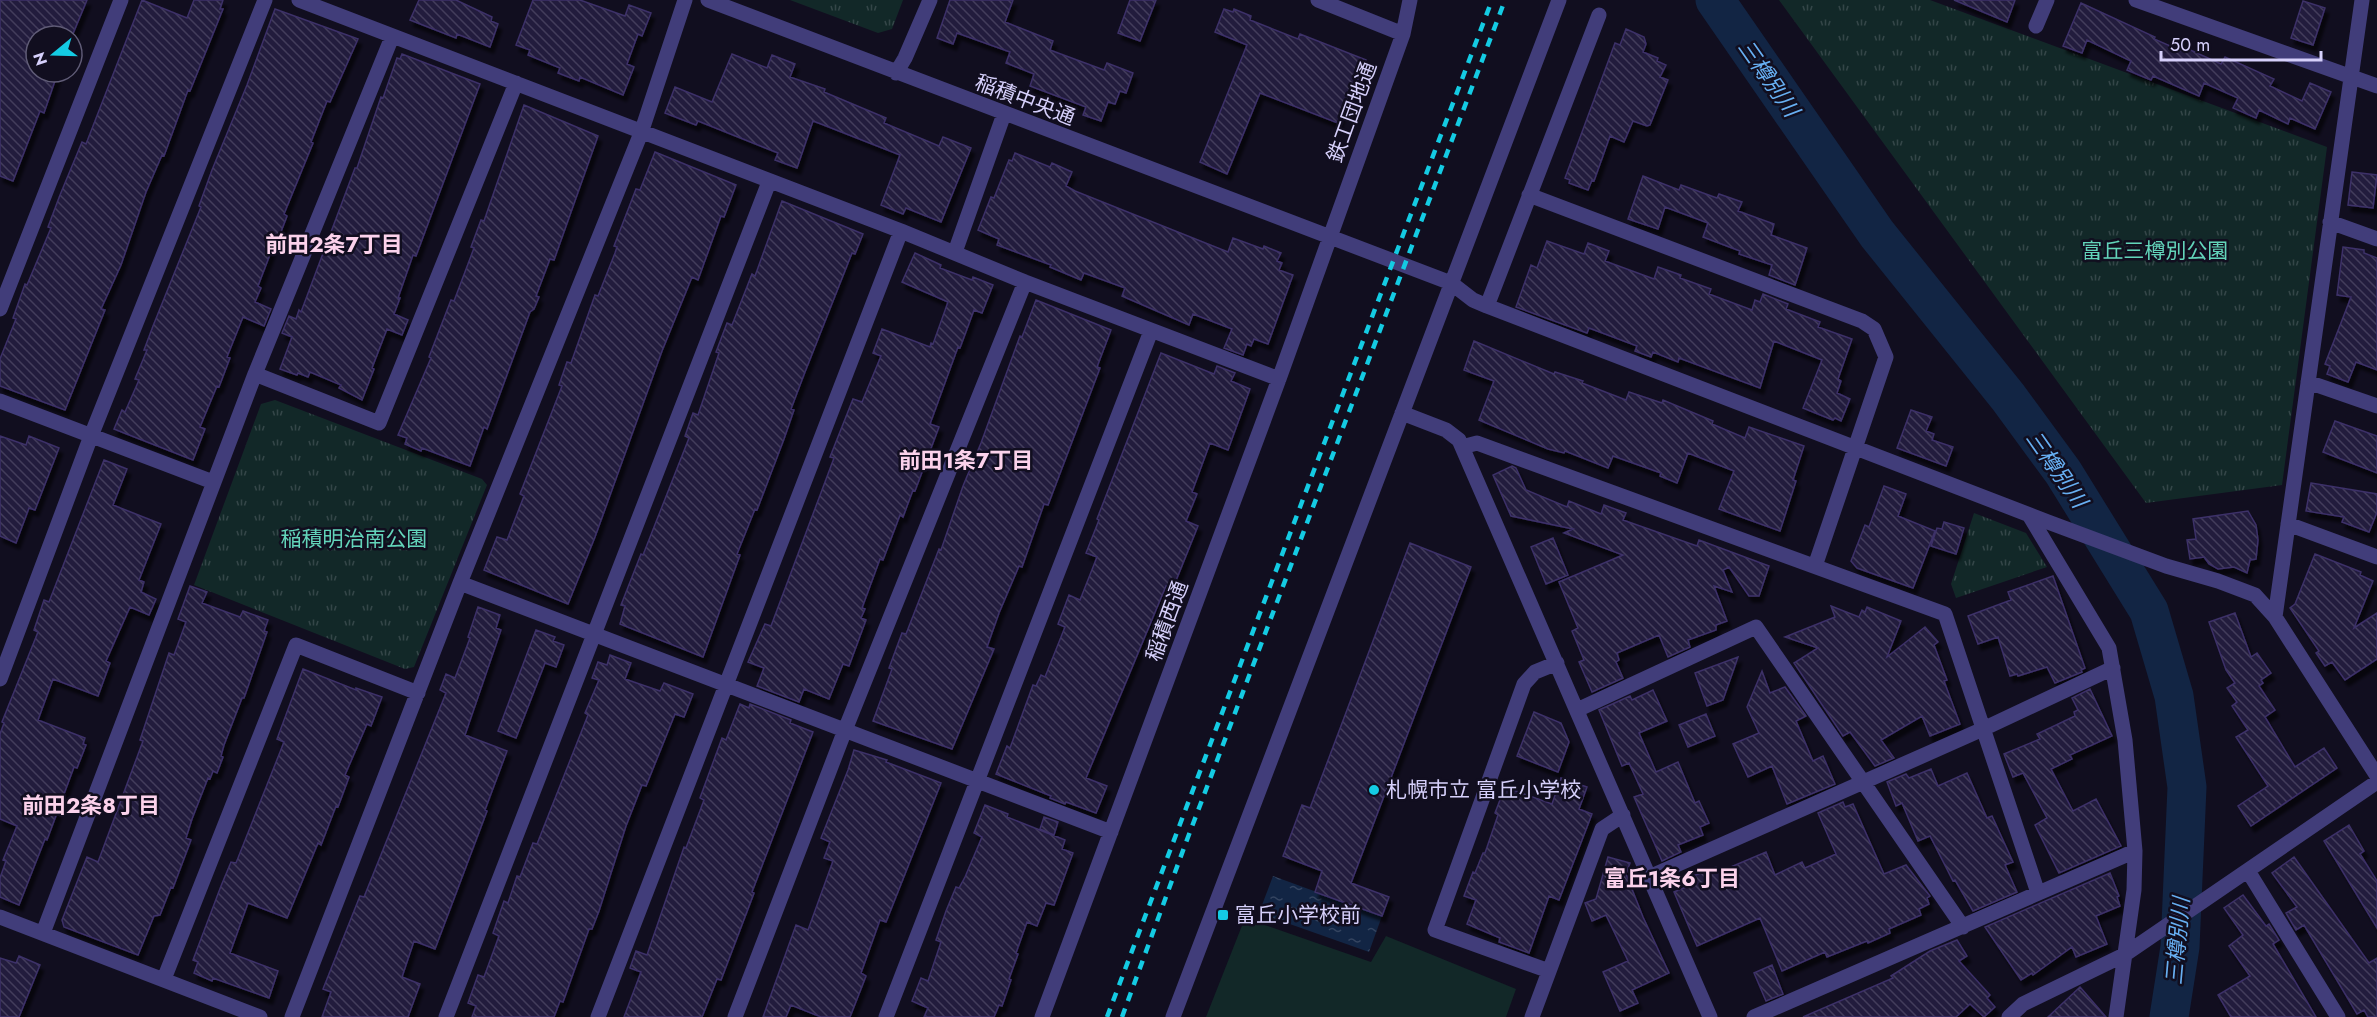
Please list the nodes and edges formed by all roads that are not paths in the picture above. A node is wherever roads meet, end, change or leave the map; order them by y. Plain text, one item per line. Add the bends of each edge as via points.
1 (121, 0) edge
2 (265, 0) edge
3 (299, 0) edge
4 (685, 0) edge
5 (708, 0) edge
6 (930, 0) edge
7 (1318, 0) edge
8 (1410, 0) edge
9 (1559, 0) edge
10 (2047, 0) edge
11 (2136, 0) edge
12 (2362, 0) edge
13 (1599, 15) dead end
14 (2036, 26) dead end
15 (1403, 34) junction
16 (392, 37) junction
17 (896, 73) junction
18 (2351, 77) junction
19 (516, 83) junction
20 (2377, 86) edge
21 (1004, 114) junction
22 (641, 133) junction
23 (769, 182) junction
24 (1529, 195) junction
25 (2330, 222) junction
26 (901, 231) junction
27 (1329, 238) junction
28 (2377, 239) edge
29 (955, 252) junction
30 (1025, 282) junction
31 (1450, 283) junction
32 (1487, 306) junction
33 (0, 309) edge
34 (1151, 331) junction
35 (255, 374) junction
36 (1279, 379) junction
37 (2308, 382) junction
38 (0, 401) edge
39 (2377, 406) edge
40 (1402, 412) junction
41 (91, 436) junction
42 (1462, 447) junction
43 (1856, 447) junction
44 (213, 482) junction
45 (2029, 515) junction
46 (2288, 524) junction
47 (2377, 557) edge
48 (1815, 566) junction
49 (460, 583) junction
50 (2275, 617) junction
51 (594, 634) junction
52 (1557, 663) junction
53 (2113, 668) junction
54 (0, 679) edge
55 (726, 684) junction
56 (418, 693) junction
57 (1577, 710) junction
58 (1983, 729) junction
59 (845, 730) junction
60 (2377, 776) edge
61 (977, 779) junction
62 (2377, 782) edge
63 (1863, 783) junction
64 (1623, 816) junction
65 (1111, 832) junction
66 (2135, 851) junction
67 (2248, 871) junction
68 (1649, 877) junction
69 (2038, 893) junction
70 (0, 917) edge
71 (1963, 927) junction
72 (43, 933) junction
73 (2124, 955) junction
74 (1549, 971) junction
75 (164, 979) junction
76 (260, 1017) edge
77 (292, 1017) edge
78 (446, 1017) edge
79 (598, 1017) edge
80 (735, 1017) edge
81 (886, 1017) edge
82 (1042, 1017) edge
83 (1173, 1017) edge
84 (1532, 1017) edge
85 (1710, 1017) edge
86 (1754, 1017) edge
87 (2009, 1017) edge
88 (2116, 1017) edge
89 (2338, 1017) edge

1 - 33 street
2 - 41 street
3 - 16 street
4 - 22 street
5 - 17 street, 稲積中央通
6 - 17 street
7 - 15 street
8 - 15 street, 鉄工団地通
9 - 31 street
10 - 14 street
11 - 18 street
12 - 18 street
13 - 24 street
15 - 27 street, 鉄工団地通
16 - 19 street
16 - 35 street
17 - 21 street, 稲積中央通
18 - 20 street
18 - 25 street
19 - 22 street
19 - 35 street via 380,423
21 - 27 street, 稲積中央通
21 - 29 street
22 - 23 street
22 - 49 street
23 - 26 street
23 - 51 street
24 - 32 street
24 - 43 street via 1862,321 1874,329 1886,357
25 - 28 street
25 - 37 street
26 - 29 street
26 - 55 street
27 - 31 street, 稲積中央通
27 - 36 street, 稲積西通
29 - 30 street
30 - 34 street
30 - 59 street
31 - 32 street, 稲積中央通
31 - 40 street
32 - 43 street, 稲積中央通
34 - 36 street
34 - 61 street
35 - 44 street
36 - 65 street, 稲積西通
37 - 39 street
37 - 46 street
38 - 41 street
40 - 42 street via 1446,430
40 - 83 street
41 - 44 street
41 - 54 street
42 - 48 street via 1477,443
42 - 52 street
43 - 45 street, 稲積中央通
43 - 48 street
44 - 72 street
45 - 50 street, 稲積中央通 via 2255,595
45 - 53 street via 2109,648
46 - 47 street
46 - 50 street
48 - 58 street via 1945,614
49 - 51 street
49 - 56 street
50 - 60 street, 稲積中央通
51 - 55 street
51 - 78 street
52 - 57 street
52 - 74 street via 1535,672 1524,684 1435,930
53 - 58 street
53 - 66 street via 2125,740
55 - 59 street
55 - 79 street
56 - 75 street via 296,645
56 - 77 street
57 - 63 street via 1756,627
57 - 64 street
58 - 63 street
58 - 69 street
59 - 61 street
59 - 80 street
61 - 65 street
61 - 81 street
62 - 67 street
63 - 68 street
63 - 71 street
64 - 68 street
64 - 74 street via 1602,829
65 - 82 street, 稲積西通
66 - 69 street
66 - 73 street via 2134,890
67 - 73 street
67 - 89 street
68 - 85 street
69 - 71 street
70 - 72 street
71 - 86 street
72 - 75 street
73 - 87 street via 2023,1004
73 - 88 street
74 - 84 street
75 - 76 street

